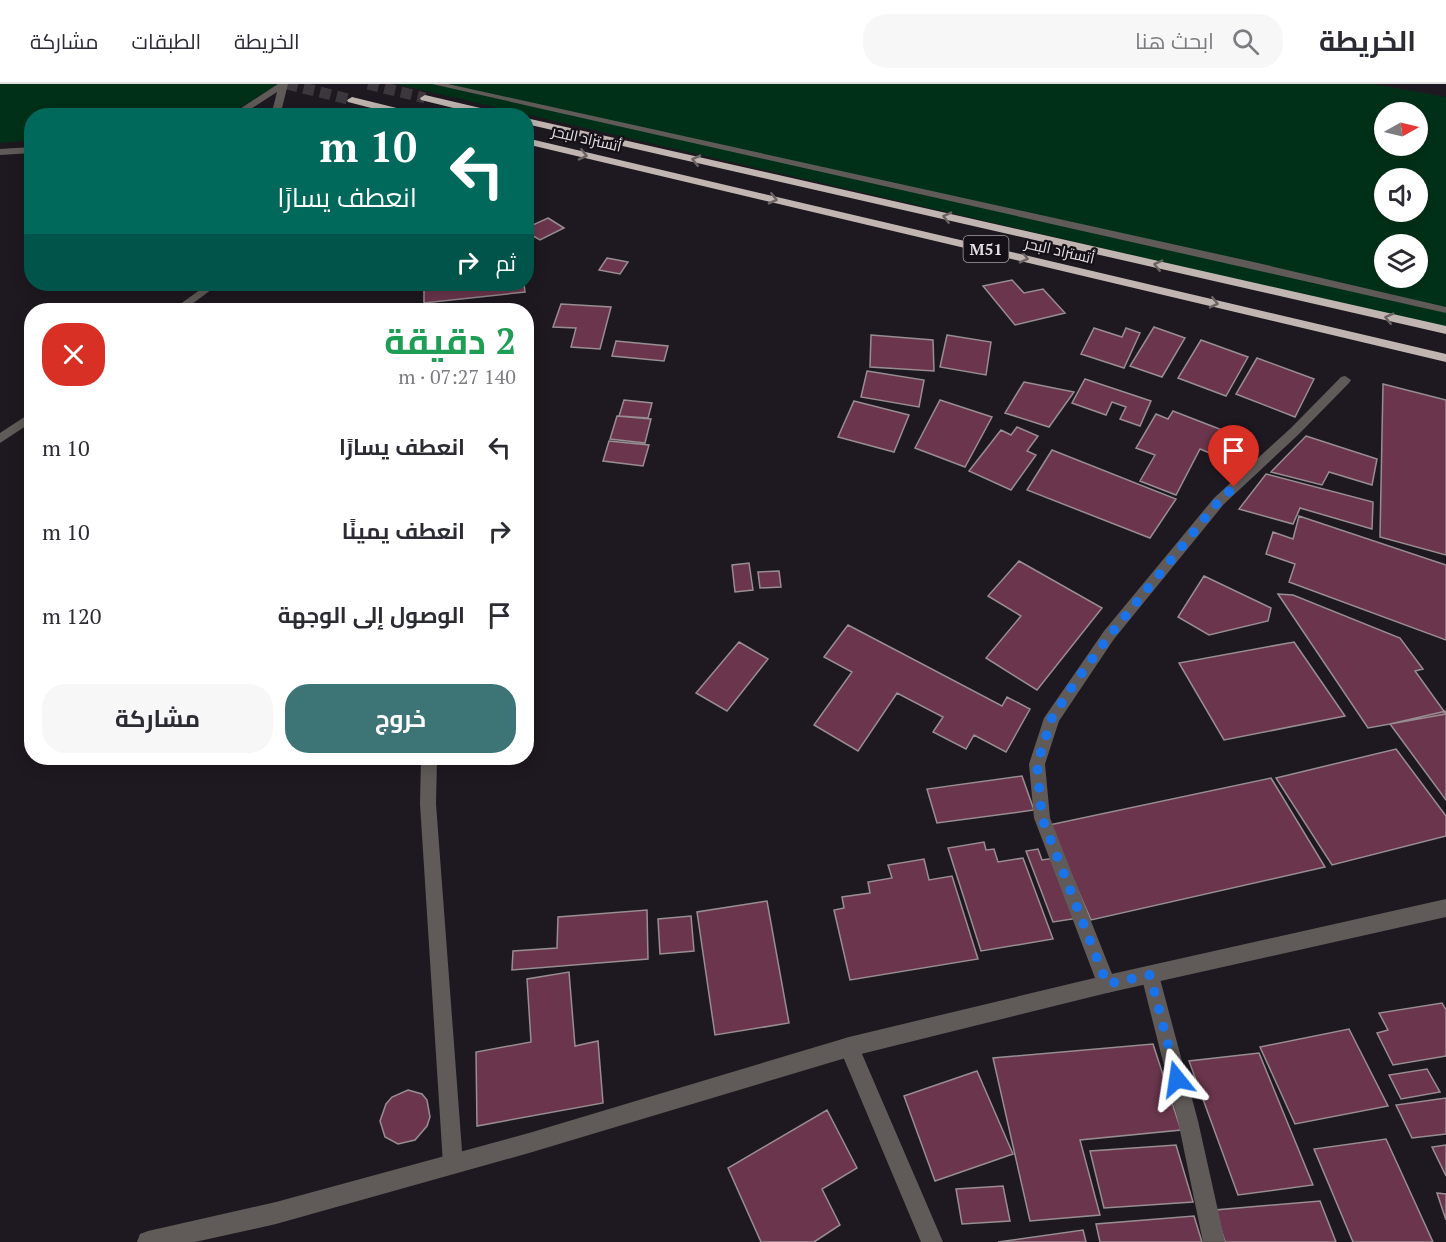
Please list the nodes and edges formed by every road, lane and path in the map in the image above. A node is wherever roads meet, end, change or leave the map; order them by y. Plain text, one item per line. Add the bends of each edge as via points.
1 (284, 84) edge
2 (436, 84) tunnel mouth
3 (425, 98) tunnel mouth
4 (352, 100) tunnel mouth
5 (246, 108) edge
6 (277, 108) edge
7 (384, 108) edge
8 (468, 108) edge
9 (534, 123) edge
10 (534, 143) edge
11 (24, 150) edge
12 (0, 152) edge
13 (204, 291) edge
14 (187, 303) edge
15 (1446, 310) edge
16 (1446, 330) edge
17 (1446, 358) edge
18 (1345, 380) dead end
19 (24, 422) edge
20 (0, 439) edge
21 (429, 765) edge
22 (1446, 908) edge
23 (1150, 975) junction
24 (1107, 984) junction
25 (849, 1047) junction
26 (453, 1164) junction
27 (148, 1242) edge
28 (932, 1242) edge
29 (1214, 1242) edge

1 - 5 street
1 - 6 street
2 - 15 street
3 - 8 highway
4 - 7 highway
16 -> 9 highway, أتستراد البحر / M51
10 -> 17 highway, أتستراد البحر / M51
11 - 12 street
13 - 14 street
18 - 24 street via 1219,501 1110,635 1052,718 1037,764 1042,818
19 - 20 street
21 - 26 street via 428,804
22 - 23 street
23 - 24 street
23 - 29 street
24 - 25 street
25 - 26 street
25 - 28 street
26 - 27 street via 276,1214

